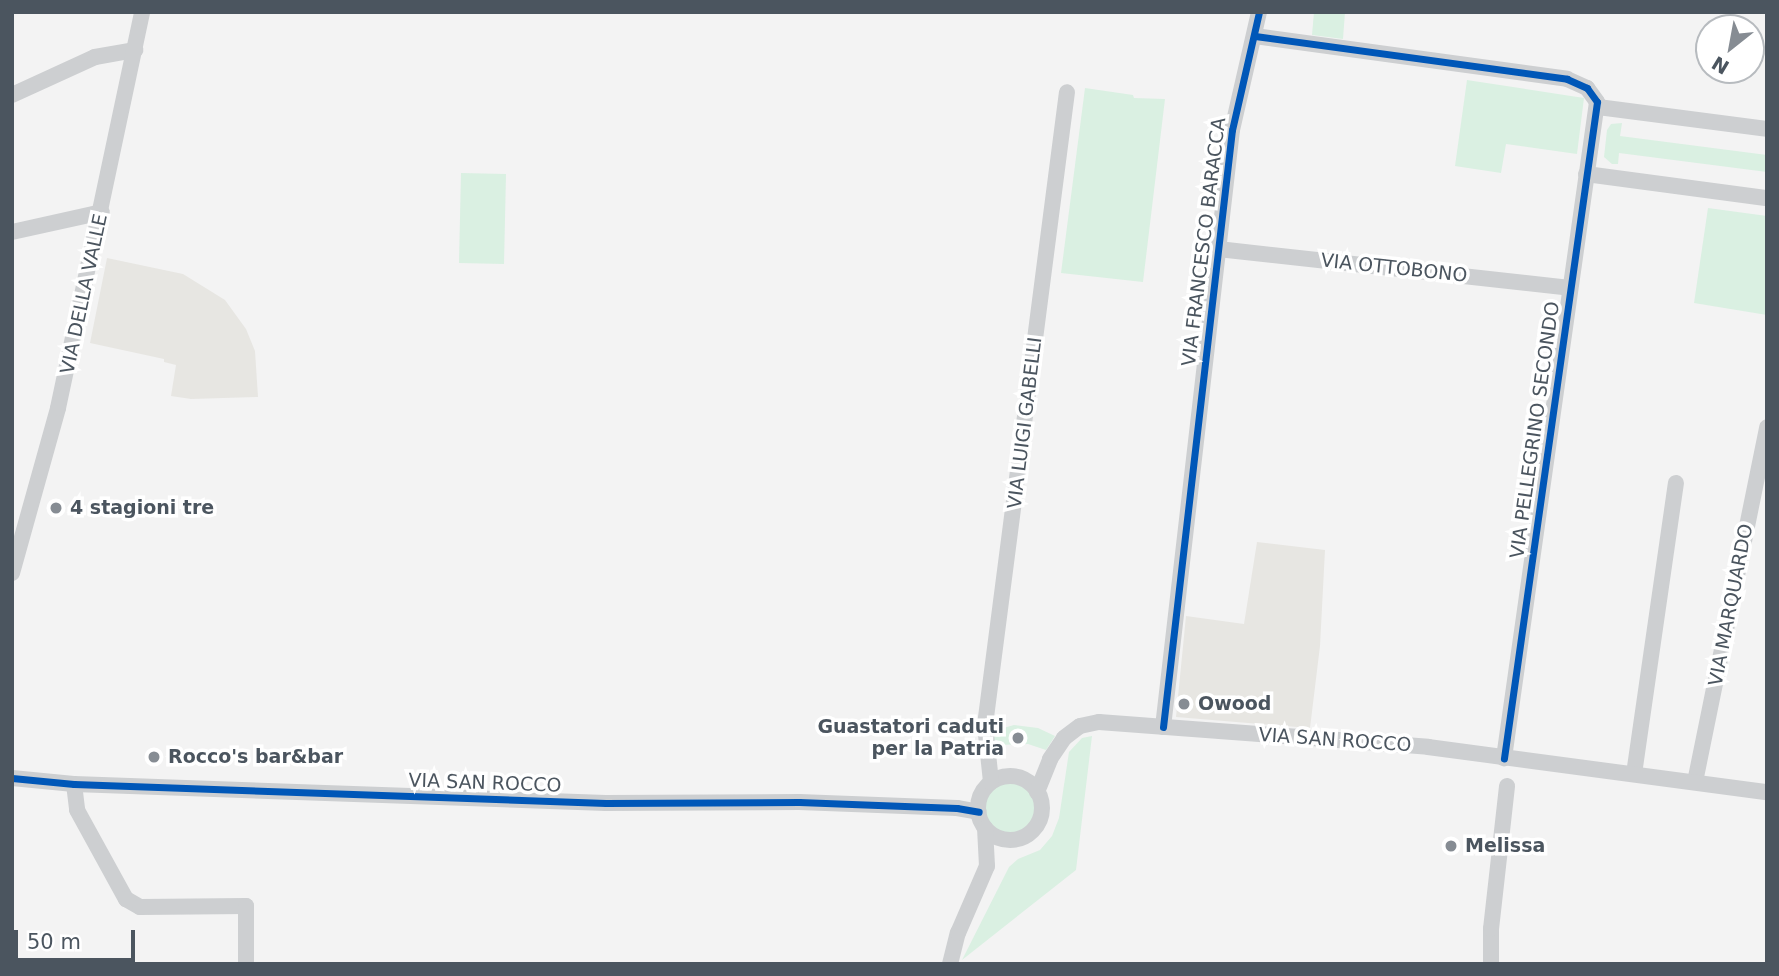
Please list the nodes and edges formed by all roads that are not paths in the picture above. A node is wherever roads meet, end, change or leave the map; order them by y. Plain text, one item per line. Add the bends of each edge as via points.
1 (142, 12) edge
2 (1259, 12) edge
3 (1255, 36) junction
4 (135, 50) junction
5 (1067, 92) dead end
6 (12, 95) edge
7 (1598, 107) junction
8 (1767, 129) edge
9 (1586, 174) junction
10 (1767, 198) edge
11 (102, 212) junction
12 (12, 232) edge
13 (1218, 249) junction
14 (1570, 288) junction
15 (1767, 427) edge
16 (1676, 483) dead end
17 (12, 573) edge
18 (1163, 727) junction
19 (990, 754) junction
20 (1504, 758) junction
21 (1050, 759) junction
22 (1634, 774) junction
23 (1007, 776) junction
24 (12, 778) edge
25 (1024, 779) junction
26 (991, 782) junction
27 (1695, 782) junction
28 (74, 784) junction
29 (1507, 786) dead end
30 (1037, 792) junction
31 (1767, 792) edge
32 (978, 808) junction
33 (985, 828) junction
34 (1017, 839) junction
35 (987, 866) junction
36 (246, 964) edge
37 (950, 964) edge
38 (1491, 964) edge

1 - 4 street, VIA DELLA VALLE
2 - 3 street, VIA FRANCESCO BARACCA
3 - 7 street via 1567,79 1587,88
3 - 13 street, VIA FRANCESCO BARACCA via 1237,100
4 - 6 street via 95,57
4 - 11 street, VIA DELLA VALLE
5 - 19 street, VIA LUIGI GABELLI via 985,725
7 - 8 street
7 - 9 street, VIA PELLEGRINO SECONDO
9 - 10 street
9 - 14 street, VIA PELLEGRINO SECONDO
11 - 12 street
11 - 17 street, VIA DELLA VALLE via 58,408
13 - 14 street, VIA OTTOBONO
13 - 18 street, VIA FRANCESCO BARACCA
14 - 20 street, VIA PELLEGRINO SECONDO
15 - 27 street, VIA MARQUARDO
16 - 22 street
18 - 20 street, VIA SAN ROCCO via 1403,745
18 - 21 street, VIA SAN ROCCO via 1086,724 1069,732
19 - 23 street
19 - 26 street, VIA LUIGI GABELLI
20 - 22 street, VIA SAN ROCCO
21 - 25 street, VIA SAN ROCCO
21 - 30 street, VIA SAN ROCCO
22 - 27 street, VIA SAN ROCCO
23 - 25 street
23 - 26 street
24 - 28 street, VIA SAN ROCCO
25 - 30 street
26 - 32 street
27 - 31 street, VIA SAN ROCCO
28 - 32 street, VIA SAN ROCCO via 606,803 788,801
28 - 36 street via 77,810 122,895 141,907 246,906
29 - 38 street
30 - 34 street via 1039,821
32 - 33 street
33 - 34 street via 999,838
33 - 35 street
34 - 35 street
35 - 37 street

